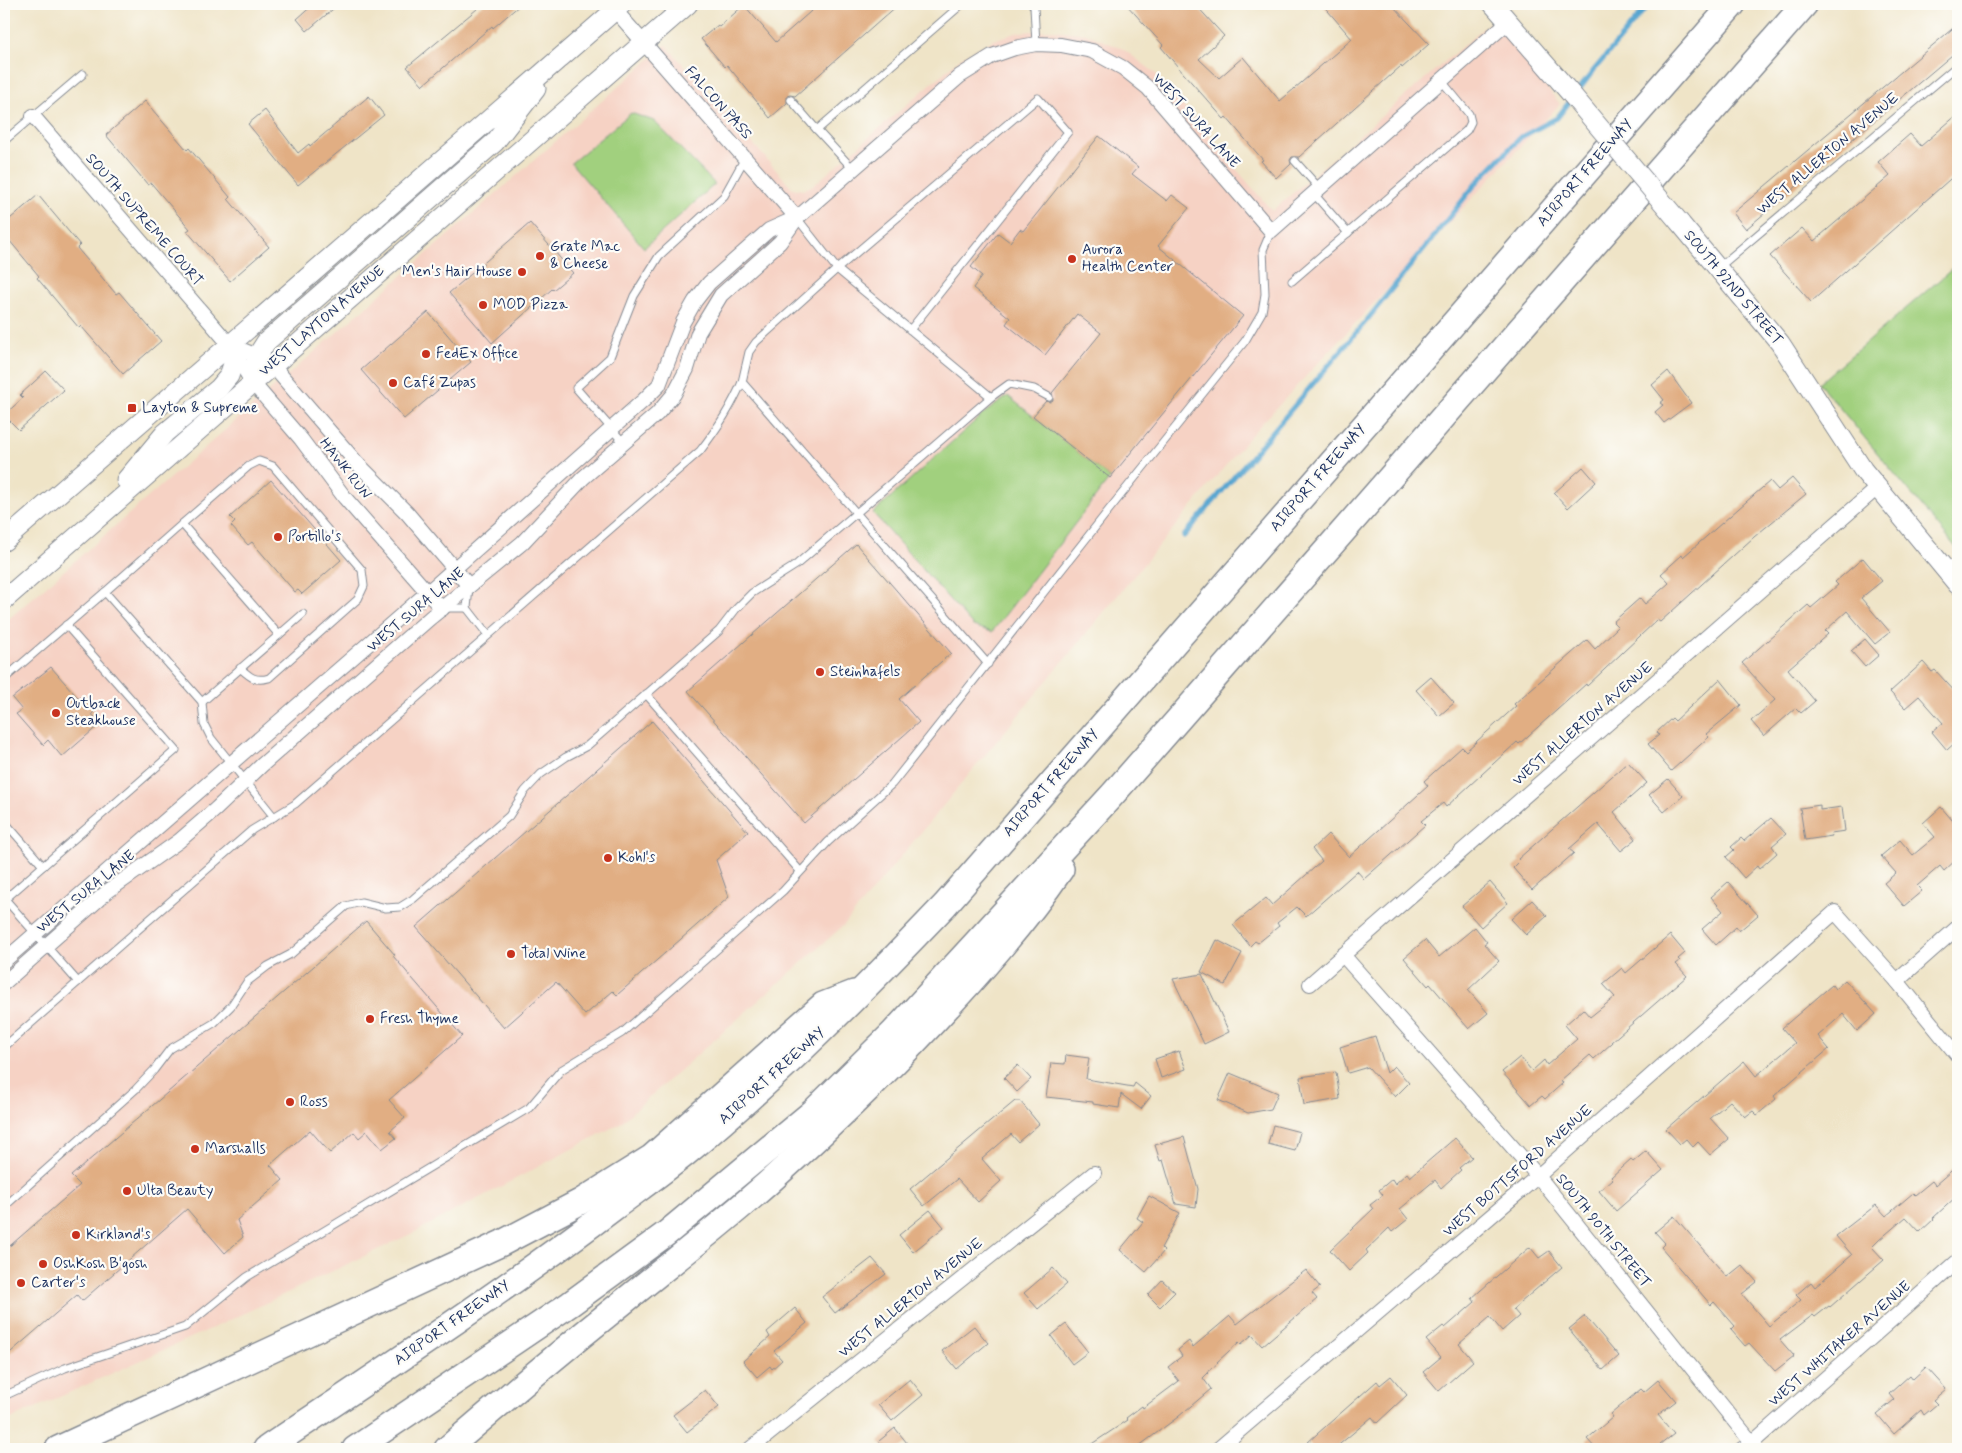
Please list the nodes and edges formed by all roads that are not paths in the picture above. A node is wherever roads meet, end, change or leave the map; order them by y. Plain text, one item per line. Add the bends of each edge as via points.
1 (688, 4) edge
2 (962, 4) edge
3 (1032, 4) edge
4 (1493, 4) edge
5 (1733, 4) edge
6 (1805, 4) edge
7 (618, 7) edge
8 (1509, 21) junction
9 (644, 42) junction
10 (1036, 44) junction
11 (563, 54) junction
12 (1958, 66) edge
13 (82, 74) dead end
14 (1441, 80) junction
15 (791, 100) dead end
16 (33, 116) junction
17 (817, 130) junction
18 (4, 141) edge
19 (745, 157) junction
20 (1295, 161) dead end
21 (853, 169) junction
22 (1317, 191) junction
23 (797, 218) junction
24 (1271, 231) junction
25 (1348, 233) junction
26 (1718, 268) junction
27 (837, 269) junction
28 (1292, 281) dead end
29 (910, 330) junction
30 (230, 345) junction
31 (264, 360) junction
32 (252, 382) junction
33 (742, 382) junction
34 (991, 397) junction
35 (1050, 397) dead end
36 (612, 429) junction
37 (623, 442) junction
38 (1877, 488) junction
39 (857, 512) junction
40 (91, 522) junction
41 (182, 524) junction
42 (4, 541) edge
43 (454, 568) junction
44 (1958, 584) edge
45 (469, 586) junction
46 (105, 592) junction
47 (428, 592) junction
48 (4, 600) edge
49 (442, 608) junction
50 (467, 608) junction
51 (303, 614) dead end
52 (66, 625) junction
53 (279, 635) junction
54 (488, 635) junction
55 (988, 664) junction
56 (240, 668) junction
57 (4, 679) edge
58 (646, 694) junction
59 (202, 702) junction
60 (231, 762) junction
61 (246, 780) junction
62 (1114, 794) junction
63 (274, 816) junction
64 (4, 821) edge
65 (42, 866) junction
66 (800, 871) junction
67 (4, 899) edge
68 (1958, 927) edge
69 (36, 933) junction
70 (46, 946) junction
71 (1343, 955) junction
72 (4, 961) edge
73 (1897, 981) junction
74 (78, 982) junction
75 (4, 983) edge
76 (1310, 984) dead end
77 (866, 988) junction
78 (4, 1047) edge
79 (1958, 1056) edge
80 (1094, 1173) dead end
81 (1538, 1176) junction
82 (4, 1207) edge
83 (1958, 1261) edge
84 (4, 1396) edge
85 (1747, 1446) edge
86 (58, 1449) edge
87 (266, 1449) edge
88 (355, 1449) edge
89 (447, 1449) edge
90 (750, 1449) edge
91 (1218, 1449) edge

1 - 9 main road, WEST LAYTON AVENUE
2 - 17 lane
3 - 10 lane
4 - 8 main road, SOUTH 92ND STREET
5 - 77 highway, AIRPORT FREEWAY via 945,905
6 - 62 highway
7 - 9 street, FALCON PASS
7 - 11 main road
8 - 14 street
8 - 26 main road, SOUTH 92ND STREET, bridge
9 - 19 street, FALCON PASS
9 - 31 main road, WEST LAYTON AVENUE
10 - 21 street, WEST SURA LANE via 992,56 960,76
10 - 24 street, WEST SURA LANE via 1092,51 1123,68 1148,88
11 - 30 main road
11 - 31 main road via 495,142 266,342
12 - 26 lane, WEST ALLERTON AVENUE
13 - 16 lane
14 - 22 street
14 - 25 lane via 1469,114 1471,122 1467,130
15 - 17 lane
16 - 18 lane
16 - 30 street, SOUTH SUPREME COURT
17 - 21 lane
19 - 23 street, FALCON PASS
19 - 36 lane via 724,196 659,256 634,296 610,357 576,388
20 - 22 lane
21 - 23 street, WEST SURA LANE
22 - 24 street
22 - 25 lane
23 - 27 lane
23 - 36 street, WEST SURA LANE via 769,230 709,283 682,322 659,385
23 - 37 street, WEST SURA LANE via 780,242 721,295 698,333 687,369 674,394 657,414
24 - 55 lane via 1263,250 1266,294 1262,312 1245,341
25 - 28 lane
26 - 38 main road, SOUTH 92ND STREET via 1780,343
27 - 29 lane
27 - 29 lane via 1038,98 1068,132
27 - 33 lane via 756,342 749,352
29 - 34 lane
30 - 31 street
30 - 32 street, HAWK RUN
30 - 40 main road via 233,364 229,376 165,433
30 - 42 main road
31 - 32 main road, WEST LAYTON AVENUE
31 - 43 street, HAWK RUN
32 - 40 main road, WEST LAYTON AVENUE
32 - 47 street, HAWK RUN
33 - 39 lane
33 - 54 lane via 731,407 700,451
34 - 35 lane via 1009,384 1034,389
34 - 39 lane
36 - 37 lane
36 - 43 street, WEST SURA LANE
37 - 45 street, WEST SURA LANE via 583,478 522,542
38 - 44 main road, SOUTH 92ND STREET
38 - 71 street, WEST ALLERTON AVENUE
39 - 55 lane
39 - 58 lane via 796,565 752,593 719,631
40 - 48 main road, WEST LAYTON AVENUE
41 - 46 lane
41 - 53 lane
41 - 56 lane via 249,466 260,461 273,466 362,570 364,586 358,599 269,678 252,678
43 - 45 street, HAWK RUN
43 - 47 street, WEST SURA LANE
45 - 49 street, WEST SURA LANE
45 - 50 lane
46 - 52 lane
46 - 59 lane
47 - 49 street, HAWK RUN
47 - 60 street, WEST SURA LANE
49 - 50 lane
49 - 61 street, WEST SURA LANE
50 - 54 lane
51 - 53 lane
52 - 57 lane
52 - 65 lane via 176,750
53 - 56 lane
54 - 63 lane via 295,804
55 - 66 lane via 892,784
56 - 59 lane
58 - 66 lane
58 - 82 lane via 587,746 543,772 525,791 509,816 413,899 400,907 386,908 361,902 346,906 291,954 268,966 248,982 231,1006 214,1022 170,1049 136,1088
59 - 60 lane via 204,724
60 - 61 lane
60 - 69 street, WEST SURA LANE
61 - 63 lane
61 - 70 street, WEST SURA LANE via 179,840 108,891
62 - 88 highway via 893,1033 814,1111 770,1149 667,1233 570,1304
62 - 89 highway via 1034,909 914,1044 854,1103 718,1225
63 - 74 lane via 252,830
64 - 65 lane
65 - 67 lane
66 - 84 lane via 783,891 622,1033 561,1070 528,1108 247,1277 185,1327 65,1368
67 - 69 lane
68 - 73 street
69 - 70 lane
69 - 72 street, WEST SURA LANE
70 - 74 lane
70 - 75 street, WEST SURA LANE
71 - 76 street, WEST ALLERTON AVENUE
71 - 81 street, SOUTH 90TH STREET
73 - 79 street
73 - 81 street, WEST BOTTSFORD AVENUE via 1835,912
74 - 78 lane
77 - 86 highway via 823,1005 652,1157 580,1202 502,1244
77 - 87 highway, AIRPORT FREEWAY via 777,1074 684,1155 563,1246
80 - 90 street, WEST ALLERTON AVENUE
81 - 85 street, SOUTH 90TH STREET
81 - 91 street, WEST BOTTSFORD AVENUE
83 - 85 street, WEST WHITAKER AVENUE

